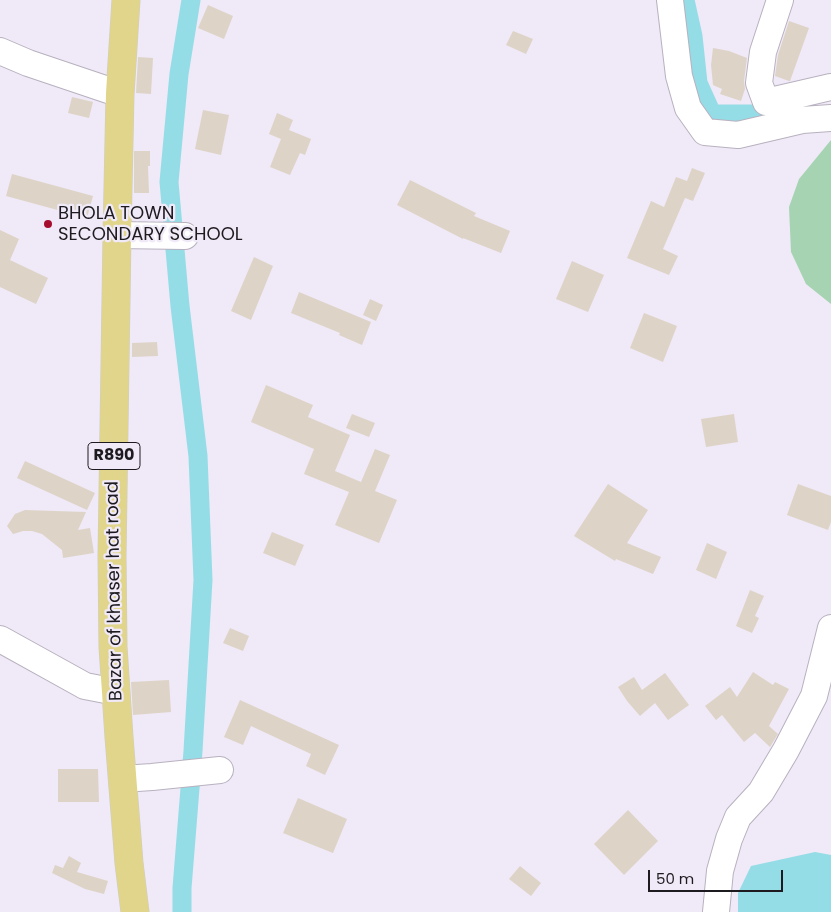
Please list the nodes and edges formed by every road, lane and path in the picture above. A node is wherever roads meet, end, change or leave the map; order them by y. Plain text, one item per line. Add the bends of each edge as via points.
1 (126, 0) edge
2 (670, 0) edge
3 (780, 0) edge
4 (0, 51) edge
5 (831, 87) edge
6 (120, 94) junction
7 (831, 118) edge
8 (128, 236) junction
9 (186, 236) dead end
10 (831, 628) edge
11 (0, 640) edge
12 (826, 670) edge
13 (116, 692) junction
14 (220, 770) dead end
15 (122, 779) junction
16 (135, 912) edge
17 (716, 912) edge

1 - 6 main road, Bazar of khaser hat road / R890
2 - 7 street via 680,76 688,108 705,132 738,135 802,120
3 - 5 street via 763,52 759,83 766,102
4 - 6 street via 28,64
6 - 8 main road, Bazar of khaser hat road / R890
8 - 9 street
8 - 13 main road, Bazar of khaser hat road / R890 via 112,556
10 - 12 street
11 - 13 street via 85,686
12 - 17 street via 761,792 738,817 720,871
13 - 15 main road, Bazar of khaser hat road / R890
14 - 15 street
15 - 16 main road, Bazar of khaser hat road / R890

